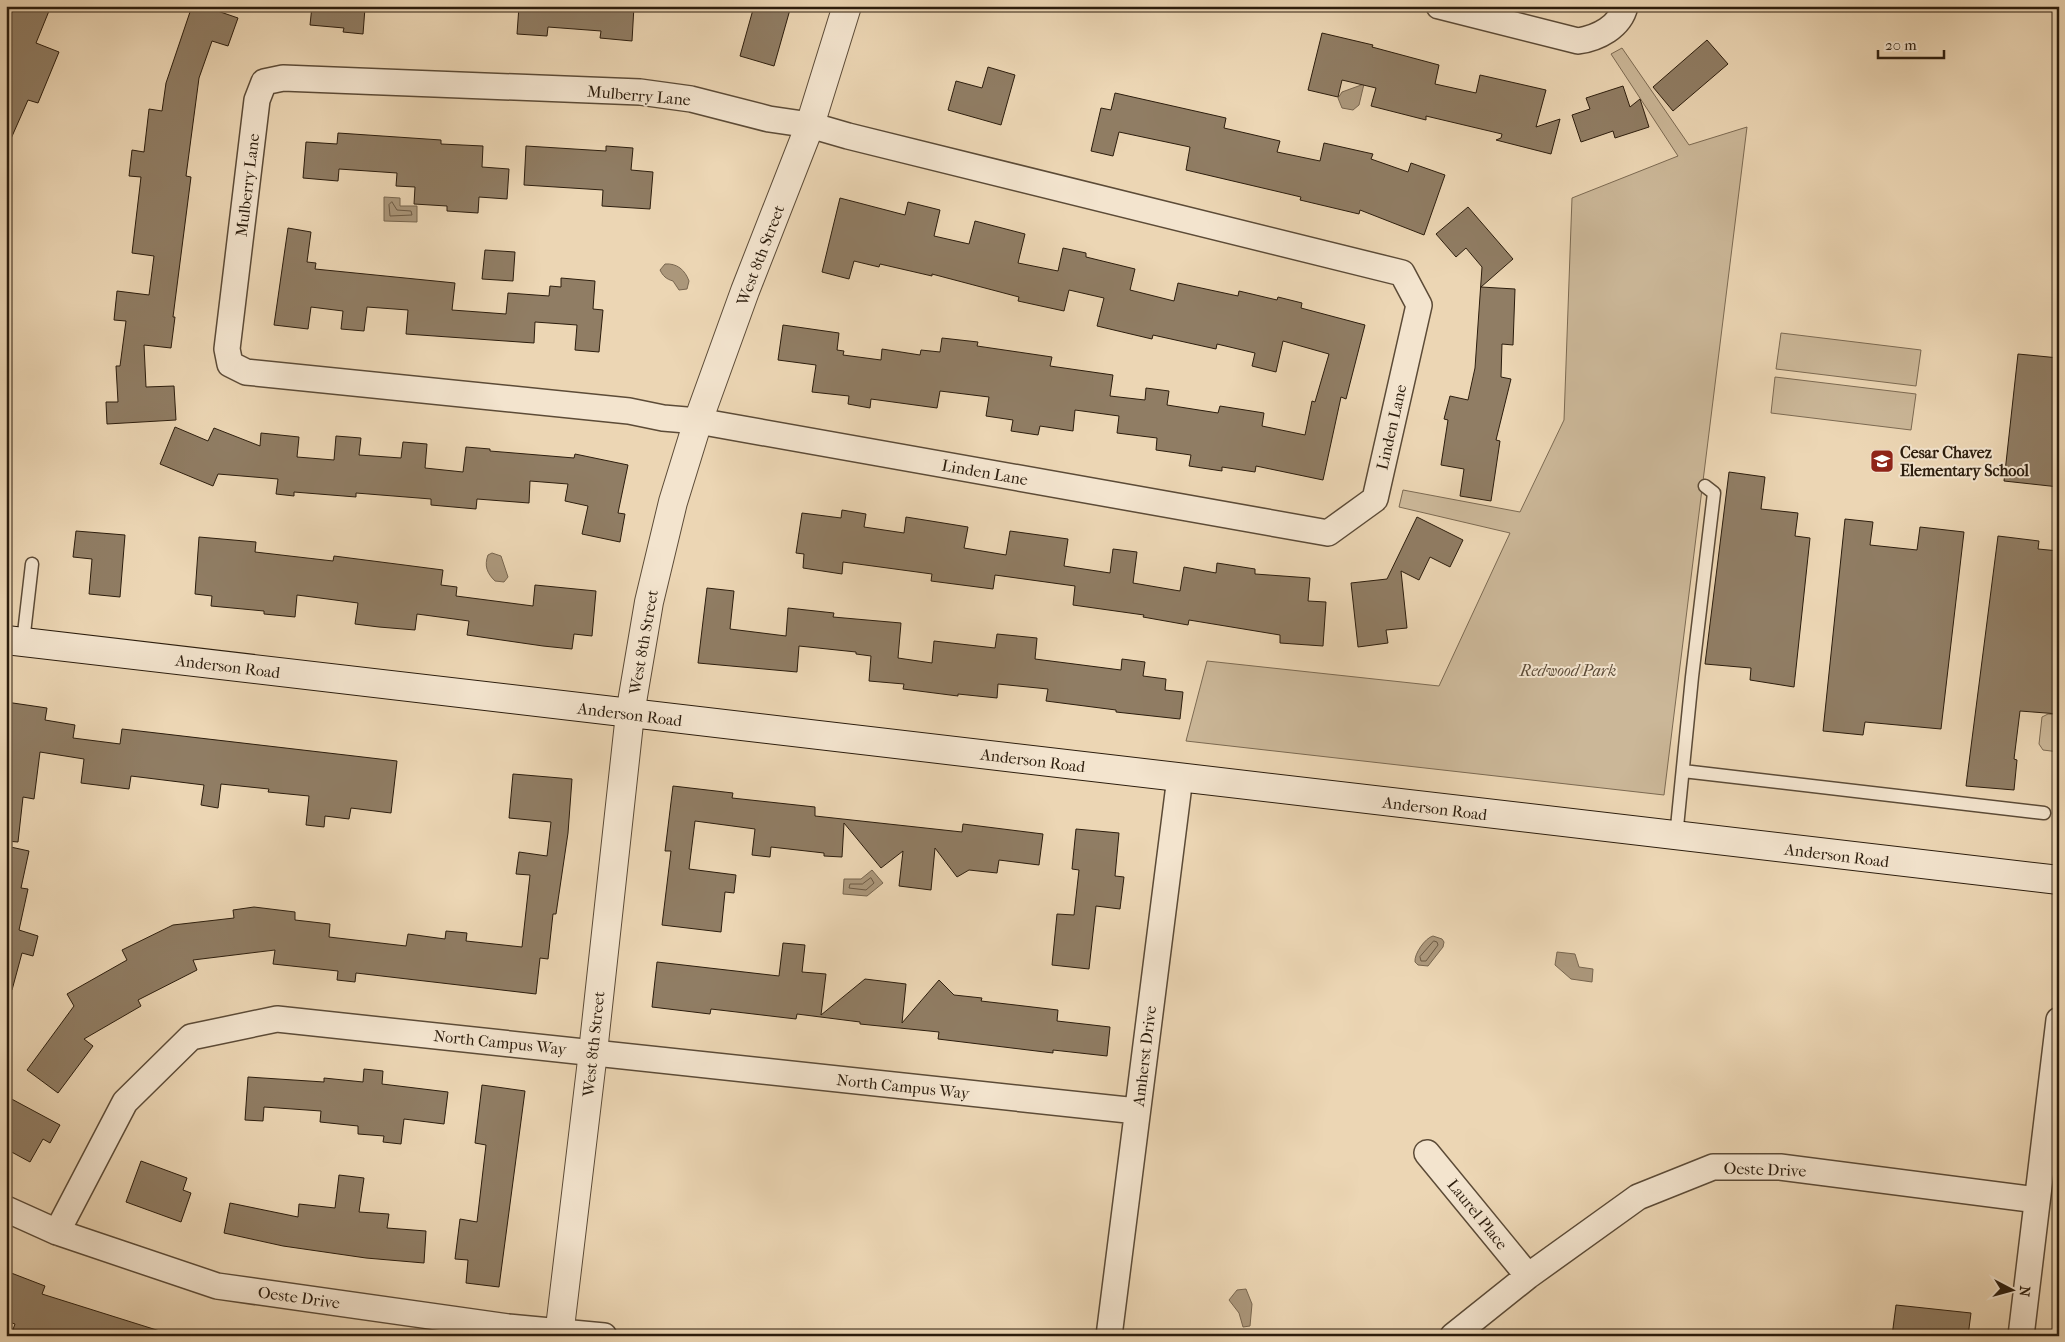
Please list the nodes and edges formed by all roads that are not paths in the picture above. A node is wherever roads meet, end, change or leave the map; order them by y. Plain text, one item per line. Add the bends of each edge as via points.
1 (848, 6) edge
2 (1439, 6) edge
3 (1625, 6) edge
4 (810, 125) junction
5 (698, 421) junction
6 (1704, 486) dead end
7 (32, 564) dead end
8 (15, 641) edge
9 (630, 714) junction
10 (1683, 771) junction
11 (1180, 777) junction
12 (2044, 813) dead end
13 (1676, 837) junction
14 (2059, 880) edge
15 (2059, 1020) edge
16 (593, 1052) junction
17 (1137, 1111) junction
18 (1427, 1153) dead end
19 (2037, 1200) junction
20 (6, 1209) edge
21 (57, 1232) junction
22 (1528, 1276) junction
23 (559, 1334) edge
24 (604, 1336) edge
25 (1109, 1336) edge
26 (1453, 1336) edge
27 (2021, 1336) edge

1 - 4 main road, West 8th Street
2 - 3 street via 1578,41 1605,33 1623,14
4 - 5 main road, West 8th Street
4 - 5 street, Mulberry Lane via 770,119 691,99 640,92 283,78 264,82 257,100 227,349 230,364 246,372 629,411
4 - 5 street, Linden Lane via 1402,273 1419,305 1375,499 1328,533
5 - 9 main road, West 8th Street via 673,502 649,602
6 - 10 lane via 1714,493
7 - 8 lane
8 - 9 main road, Anderson Road
9 - 11 main road, Anderson Road
9 - 16 main road, West 8th Street
10 - 12 lane
10 - 13 lane
11 - 13 main road, Anderson Road
11 - 17 street, Amherst Drive
13 - 14 main road, Anderson Road
15 - 19 street
16 - 17 street, North Campus Way
16 - 21 street, North Campus Way via 278,1019 192,1037 125,1102
16 - 23 main road, West 8th Street
17 - 25 street, Amherst Drive
18 - 22 street, Laurel Place
19 - 22 street, Oeste Drive via 1780,1167 1713,1167 1638,1196
19 - 27 street
20 - 21 street, Oeste Drive
21 - 23 street, Oeste Drive via 217,1286
22 - 26 street, Oeste Drive
23 - 24 street, Oeste Drive

